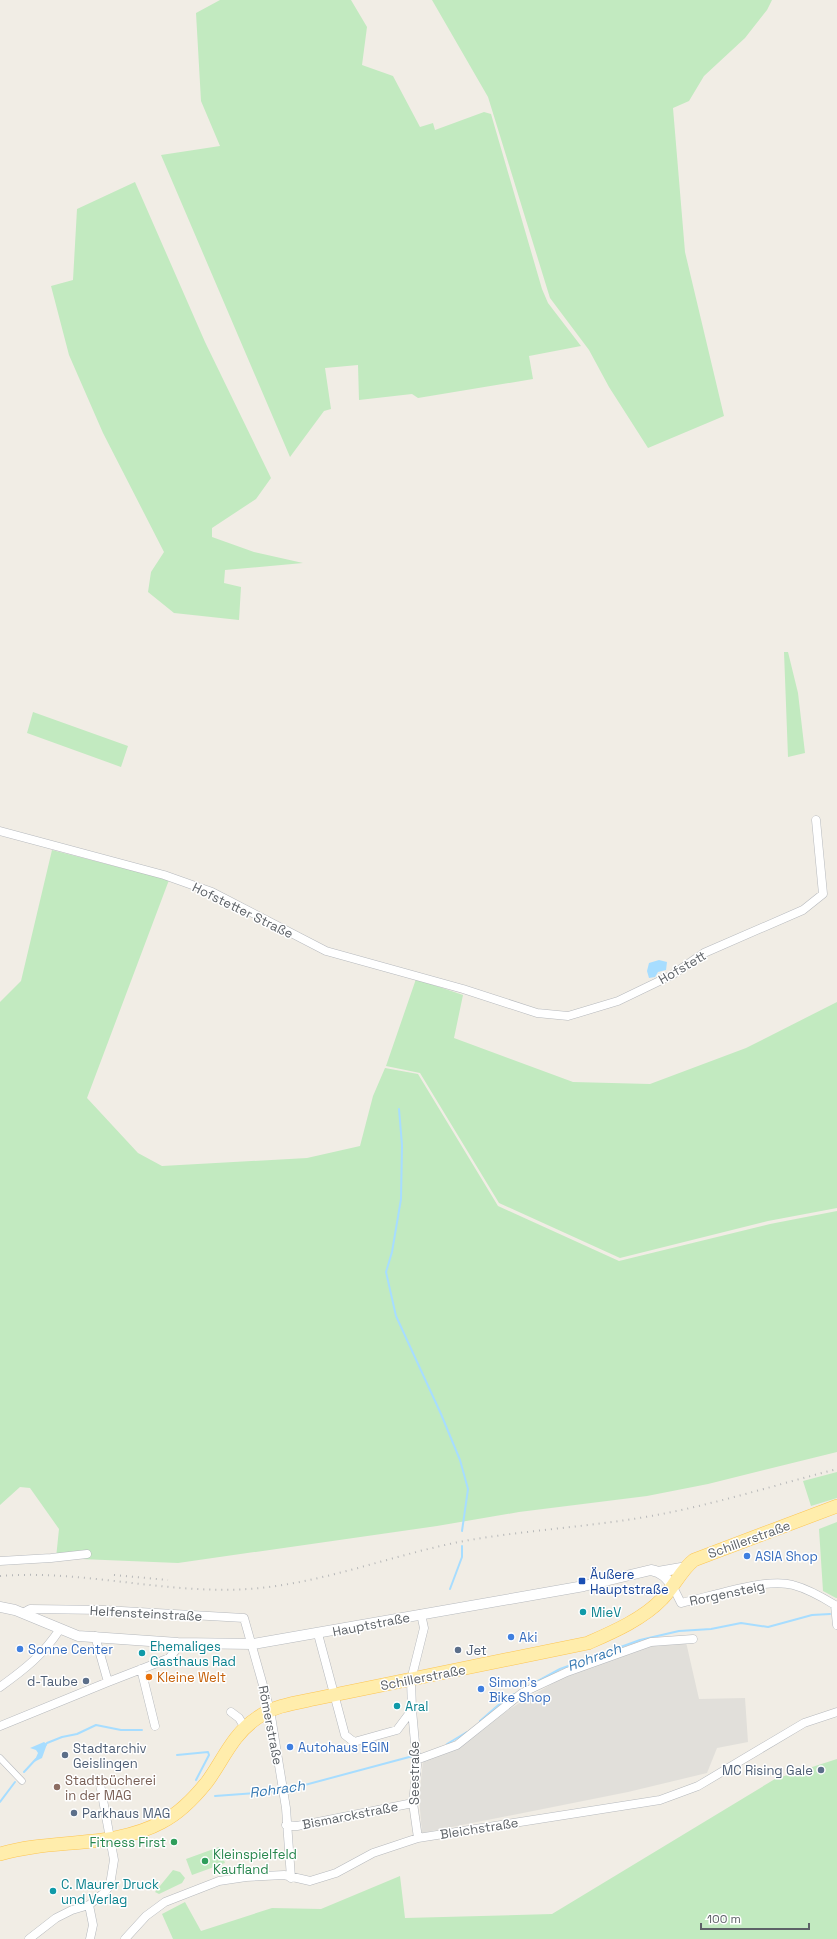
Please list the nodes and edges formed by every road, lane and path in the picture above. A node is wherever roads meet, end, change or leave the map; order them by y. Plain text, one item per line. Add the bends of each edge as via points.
1 (816, 820) dead end
2 (0, 831) edge
3 (463, 989) joint
4 (837, 1506) edge
5 (87, 1554) dead end
6 (0, 1561) edge
7 (687, 1567) junction
8 (658, 1572) junction
9 (673, 1587) junction
10 (836, 1604) edge
11 (0, 1607) edge
12 (23, 1613) junction
13 (421, 1614) junction
14 (837, 1625) edge
15 (60, 1629) junction
16 (318, 1634) junction
17 (95, 1636) junction
18 (693, 1639) dead end
19 (178, 1643) junction
20 (253, 1644) junction
21 (141, 1669) junction
22 (411, 1680) junction
23 (108, 1682) junction
24 (0, 1686) edge
25 (334, 1694) junction
26 (270, 1710) junction
27 (412, 1710) junction
28 (230, 1712) dead end
29 (837, 1712) edge
30 (0, 1726) edge
31 (155, 1726) dead end
32 (245, 1728) junction
33 (0, 1758) edge
34 (416, 1759) junction
35 (22, 1781) dead end
36 (101, 1789) dead end
37 (413, 1803) junction
38 (286, 1825) junction
39 (418, 1838) junction
40 (111, 1840) junction
41 (0, 1854) edge
42 (291, 1878) junction
43 (90, 1905) junction
44 (30, 1939) edge
45 (90, 1939) edge
46 (125, 1939) edge

1 - 3 street, Hofstett via 822,894 802,910 704,953 672,975 618,1001 568,1016 537,1013
2 - 3 street, Hofstetter Straße via 164,875 212,892 326,951
4 - 7 main road, Schillerstraße via 701,1557
5 - 6 street
7 - 8 street, Hauptstraße
7 - 9 main road, Schillerstraße
8 - 9 street via 668,1579
8 - 13 street, Hauptstraße via 651,1570 584,1586
9 - 10 street, Rorgensteig via 681,1604 759,1585 780,1584 794,1585
9 - 22 main road, Schillerstraße via 638,1617 588,1643
10 - 14 street, Rorgensteig
11 - 12 street, Helfensteinstraße
12 - 15 street, Helfensteinstraße
12 - 20 street, Helfensteinstraße via 30,1609 104,1610 244,1618
13 - 16 street, Hauptstraße
13 - 22 street, Seestraße via 424,1628
15 - 17 street, Hauptstraße via 78,1636
15 - 24 street via 28,1667
16 - 20 street, Hauptstraße
16 - 25 street
17 - 19 street, Hauptstraße
17 - 23 street
18 - 34 street via 651,1642 567,1672 522,1693 457,1745
19 - 20 street, Hauptstraße
19 - 21 street via 169,1658
20 - 26 street, Römerstraße
21 - 23 street
21 - 31 street
22 - 25 main road, Schillerstraße
22 - 27 street, Seestraße
23 - 30 street
25 - 26 main road, Schillerstraße
25 - 27 street via 345,1735 354,1742 397,1730
26 - 32 main road, Schillerstraße
26 - 38 street, Römerstraße
27 - 34 street, Seestraße
28 - 32 street via 239,1718
29 - 39 street, Bleichstraße via 804,1723 698,1786 660,1800
32 - 40 main road, Schillerstraße via 207,1782 184,1807 163,1822
33 - 35 street
34 - 37 street, Seestraße
36 - 40 street
37 - 38 street, Bismarckstraße via 297,1826
37 - 39 street, Seestraße
38 - 42 street, Römerstraße
39 - 42 street, Bleichstraße via 373,1853 336,1873 310,1881
40 - 41 main road, Schillerstraße via 37,1845
40 - 43 street via 114,1860 110,1885
42 - 46 street, Bleichstraße via 246,1877 219,1881 166,1902 146,1916
43 - 44 street via 56,1918
43 - 45 street via 93,1926

